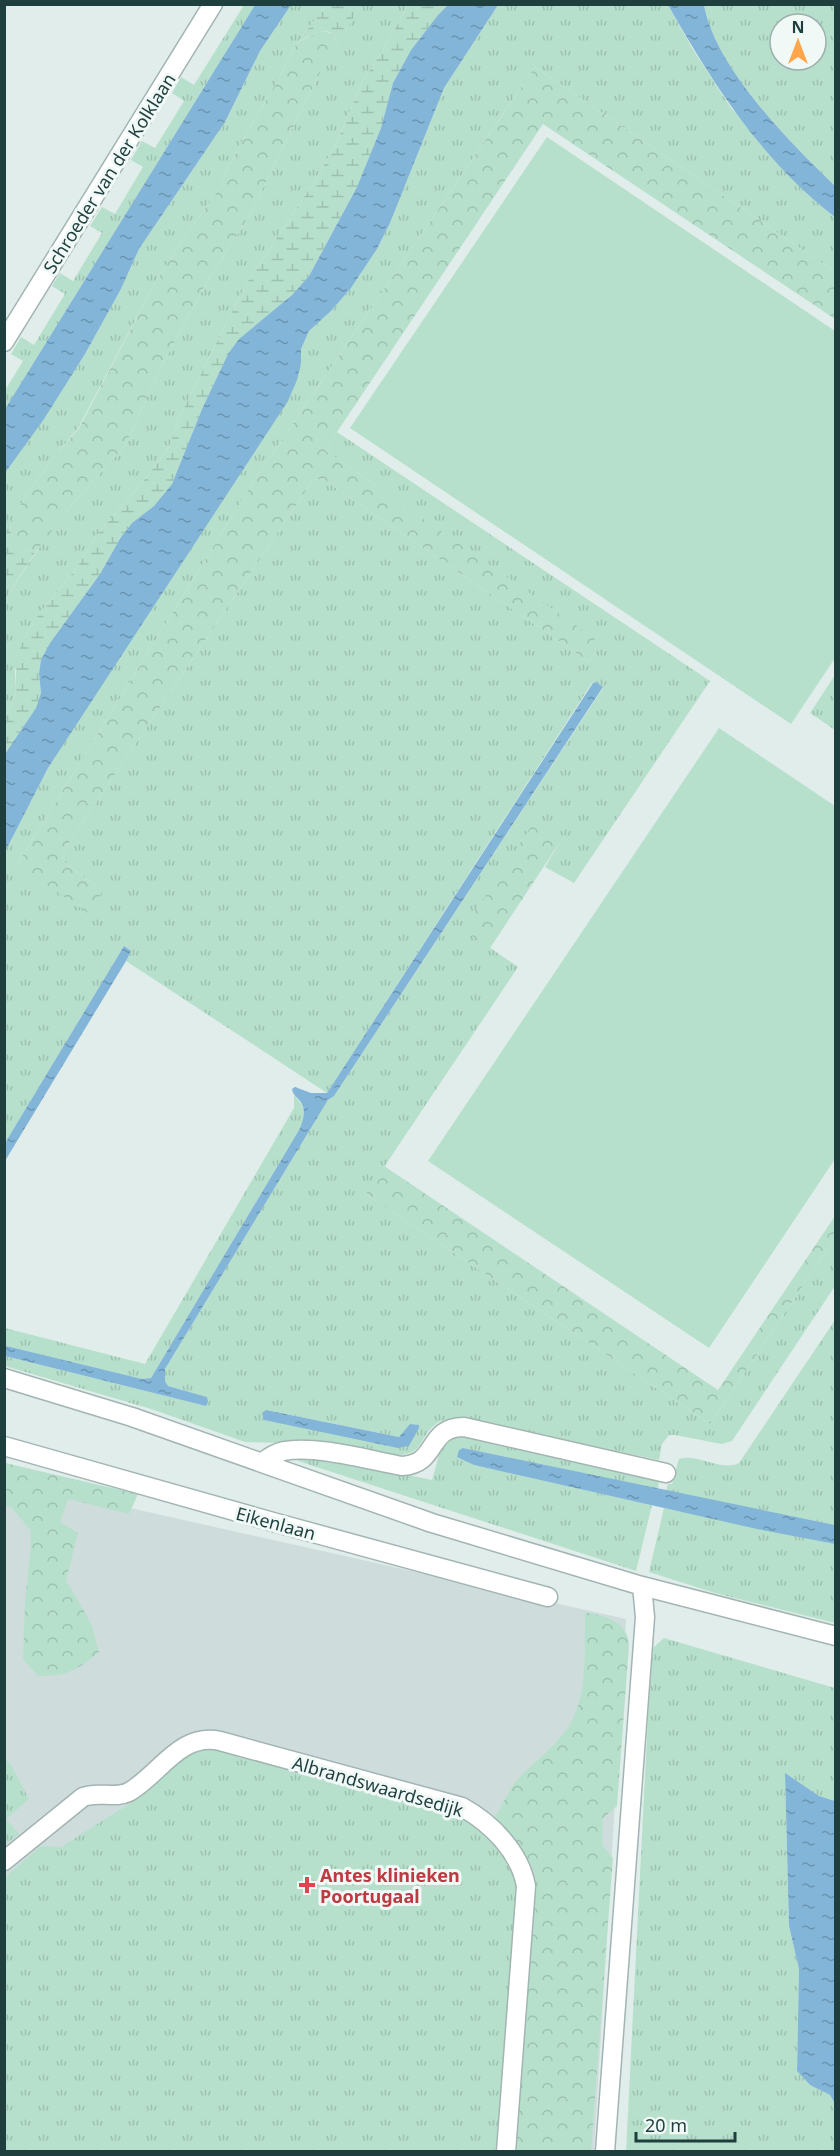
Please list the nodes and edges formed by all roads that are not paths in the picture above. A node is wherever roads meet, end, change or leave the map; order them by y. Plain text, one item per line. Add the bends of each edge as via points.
1 (213, 4) edge
2 (4, 342) edge
3 (4, 1378) edge
4 (4, 1446) edge
5 (263, 1462) junction
6 (666, 1473) dead end
7 (642, 1586) junction
8 (549, 1597) dead end
9 (836, 1636) edge
10 (4, 1861) edge
11 (506, 2151) edge
12 (605, 2151) edge

1 - 2 street, Schroeder van der Kolklaan
3 - 5 street
4 - 8 street, Eikenlaan
5 - 6 street via 284,1451 303,1450 414,1466 424,1459 440,1435 464,1427
5 - 7 street via 432,1523
7 - 9 street
7 - 12 street via 645,1617
10 - 11 street, Albrandswaardsedijk via 83,1797 125,1794 183,1746 200,1740 220,1741 462,1807 475,1814 487,1822 520,1863 526,1886

